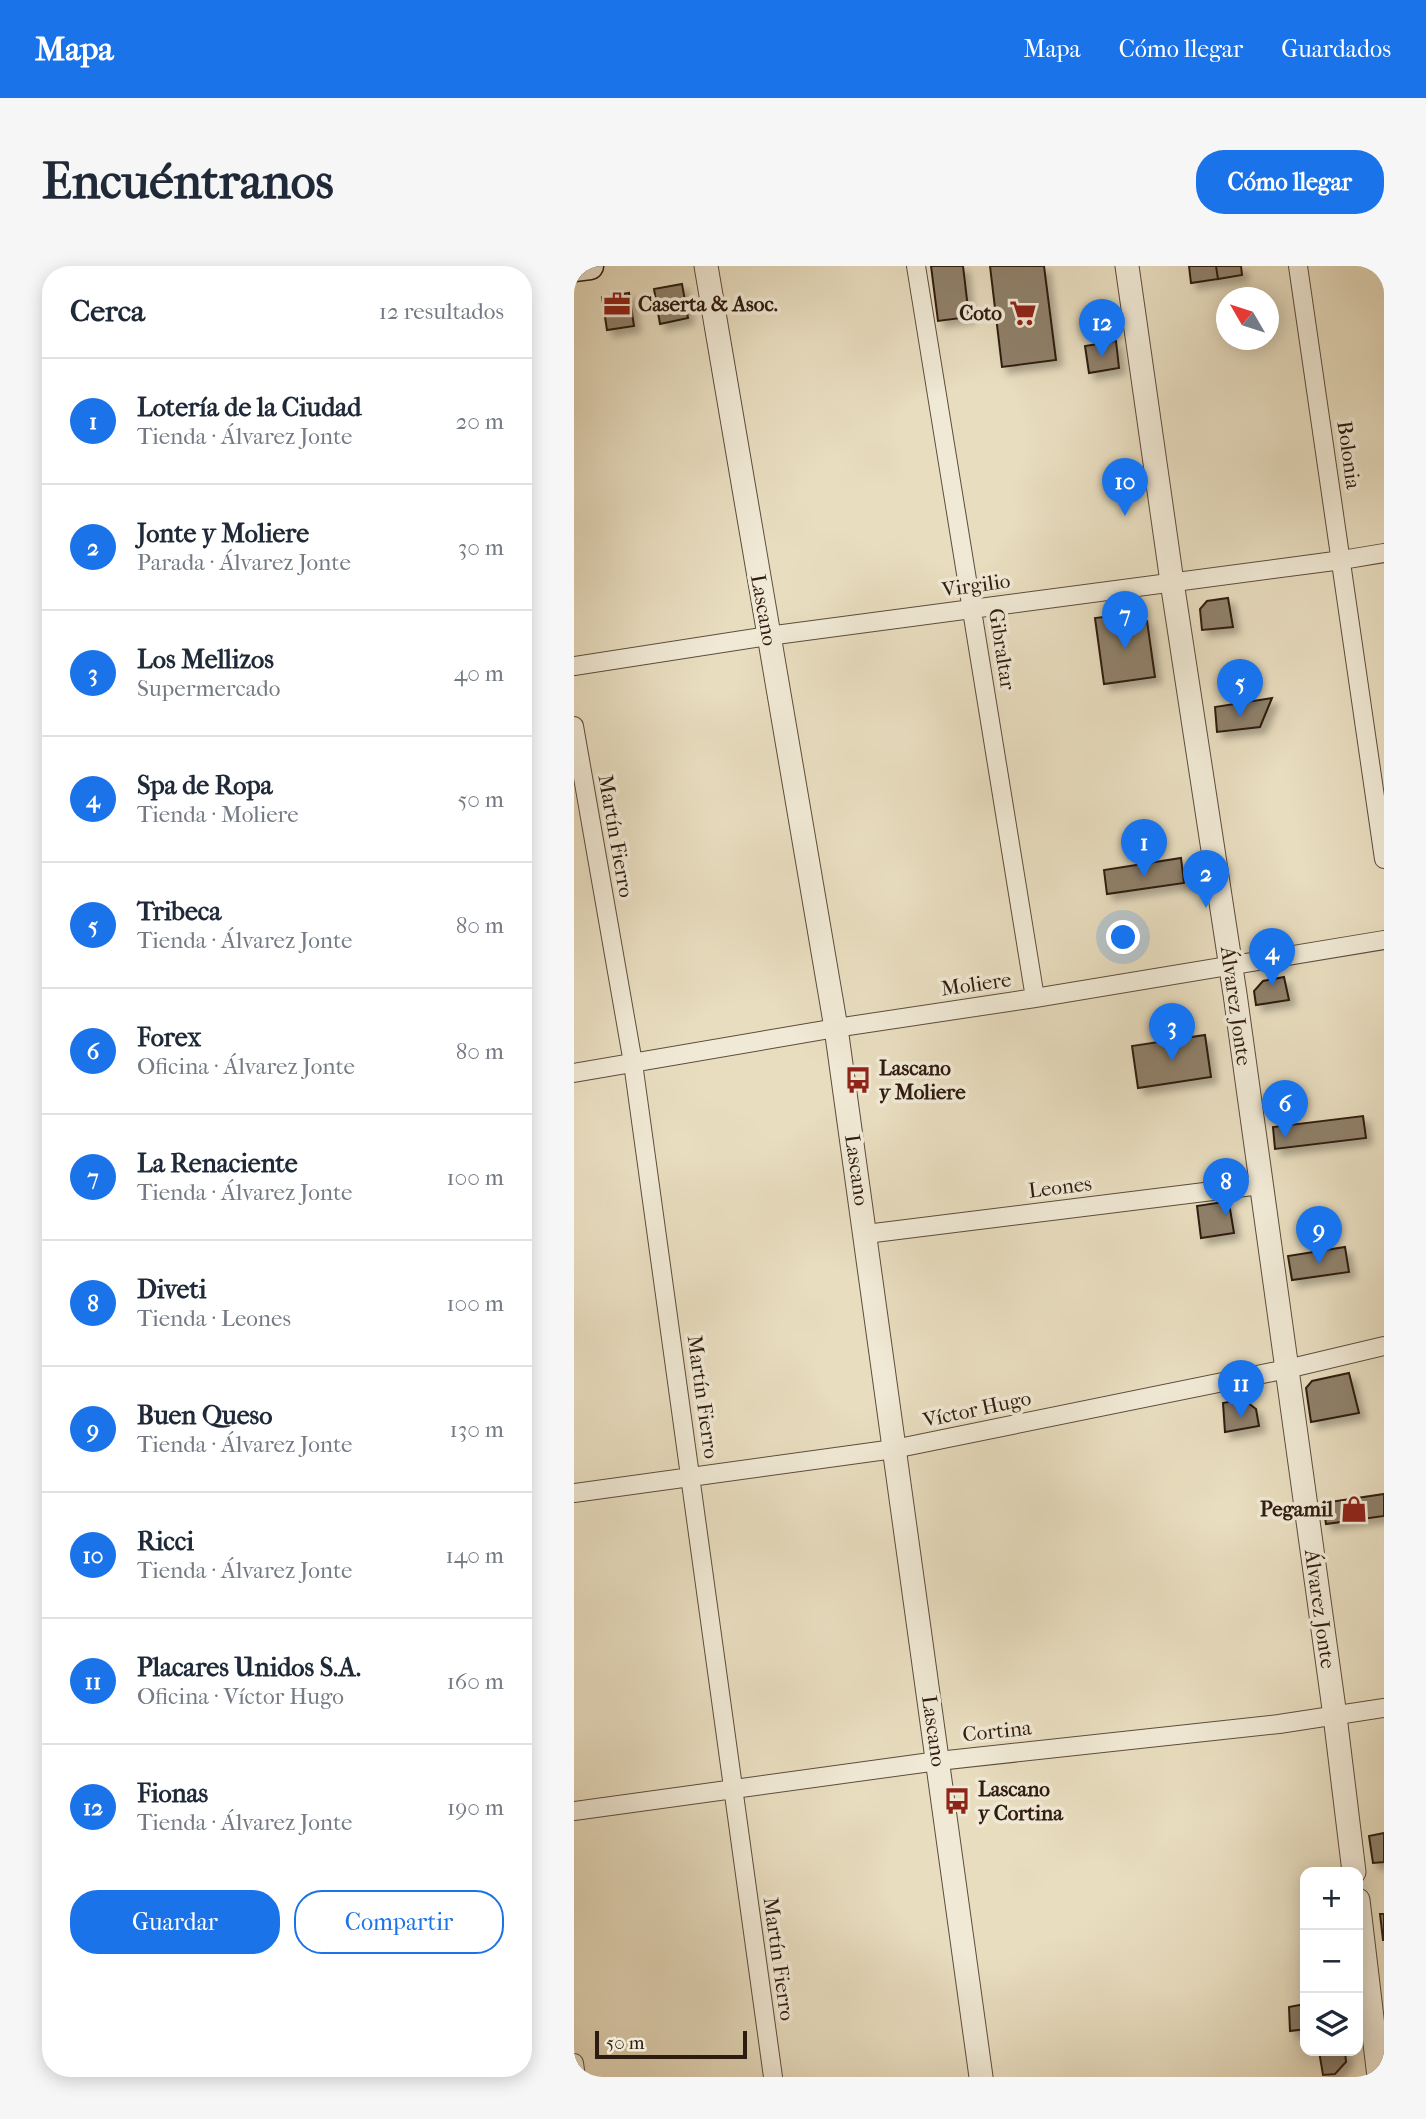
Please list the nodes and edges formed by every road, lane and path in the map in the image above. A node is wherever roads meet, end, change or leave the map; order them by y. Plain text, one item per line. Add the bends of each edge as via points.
1 (590, 266) edge
2 (706, 266) edge
3 (916, 266) edge
4 (1127, 266) edge
5 (1298, 266) edge
6 (574, 268) edge
7 (1384, 552) edge
8 (1342, 560) junction
9 (1171, 582) junction
10 (972, 609) junction
11 (768, 636) junction
12 (574, 666) edge
13 (574, 726) edge
14 (1384, 859) edge
15 (1384, 940) edge
16 (1231, 965) junction
17 (1035, 998) junction
18 (836, 1028) junction
19 (633, 1063) junction
20 (574, 1073) edge
21 (1261, 1185) junction
22 (866, 1234) junction
23 (1384, 1346) edge
24 (1287, 1369) junction
25 (894, 1449) junction
26 (691, 1478) junction
27 (574, 1493) edge
28 (1384, 1708) edge
29 (1335, 1716) junction
30 (938, 1760) junction
31 (733, 1791) junction
32 (574, 1811) edge
33 (1353, 1867) edge
34 (1362, 1930) edge
35 (574, 2063) edge
36 (576, 2077) edge
37 (773, 2077) edge
38 (981, 2077) edge
39 (1380, 2077) edge

1 - 6 main road
2 - 11 street, Lascano
3 - 10 street, Gibraltar
4 - 9 street, Álvarez Jonte
5 - 8 street, Bolonia
7 - 8 street, Virgilio
8 - 9 street, Virgilio
8 - 14 street, Bolonia
9 - 10 street, Virgilio
9 - 16 street, Álvarez Jonte
10 - 11 street, Virgilio
10 - 17 street, Gibraltar
11 - 12 street, Virgilio
11 - 18 street, Lascano
13 - 19 street, Martín Fierro
15 - 16 street, Moliere
16 - 17 street, Moliere
16 - 21 street, Álvarez Jonte
17 - 18 street, Moliere
18 - 19 street, Moliere
18 - 22 street, Lascano
19 - 20 street, Moliere
19 - 26 street, Martín Fierro
21 - 22 street, Leones
21 - 24 street, Álvarez Jonte
22 - 25 street, Lascano
23 - 24 street, Víctor Hugo
24 - 25 street, Víctor Hugo
24 - 29 street, Álvarez Jonte
25 - 26 street, Víctor Hugo
25 - 30 street, Lascano
26 - 27 street, Víctor Hugo
26 - 31 street, Martín Fierro
28 - 29 street, Cortina
29 - 30 street, Cortina
29 - 33 street, Álvarez Jonte
30 - 31 street, Cortina
30 - 38 street, Lascano
31 - 32 street, Cortina
31 - 37 street, Martín Fierro
34 - 39 street
35 - 36 street

